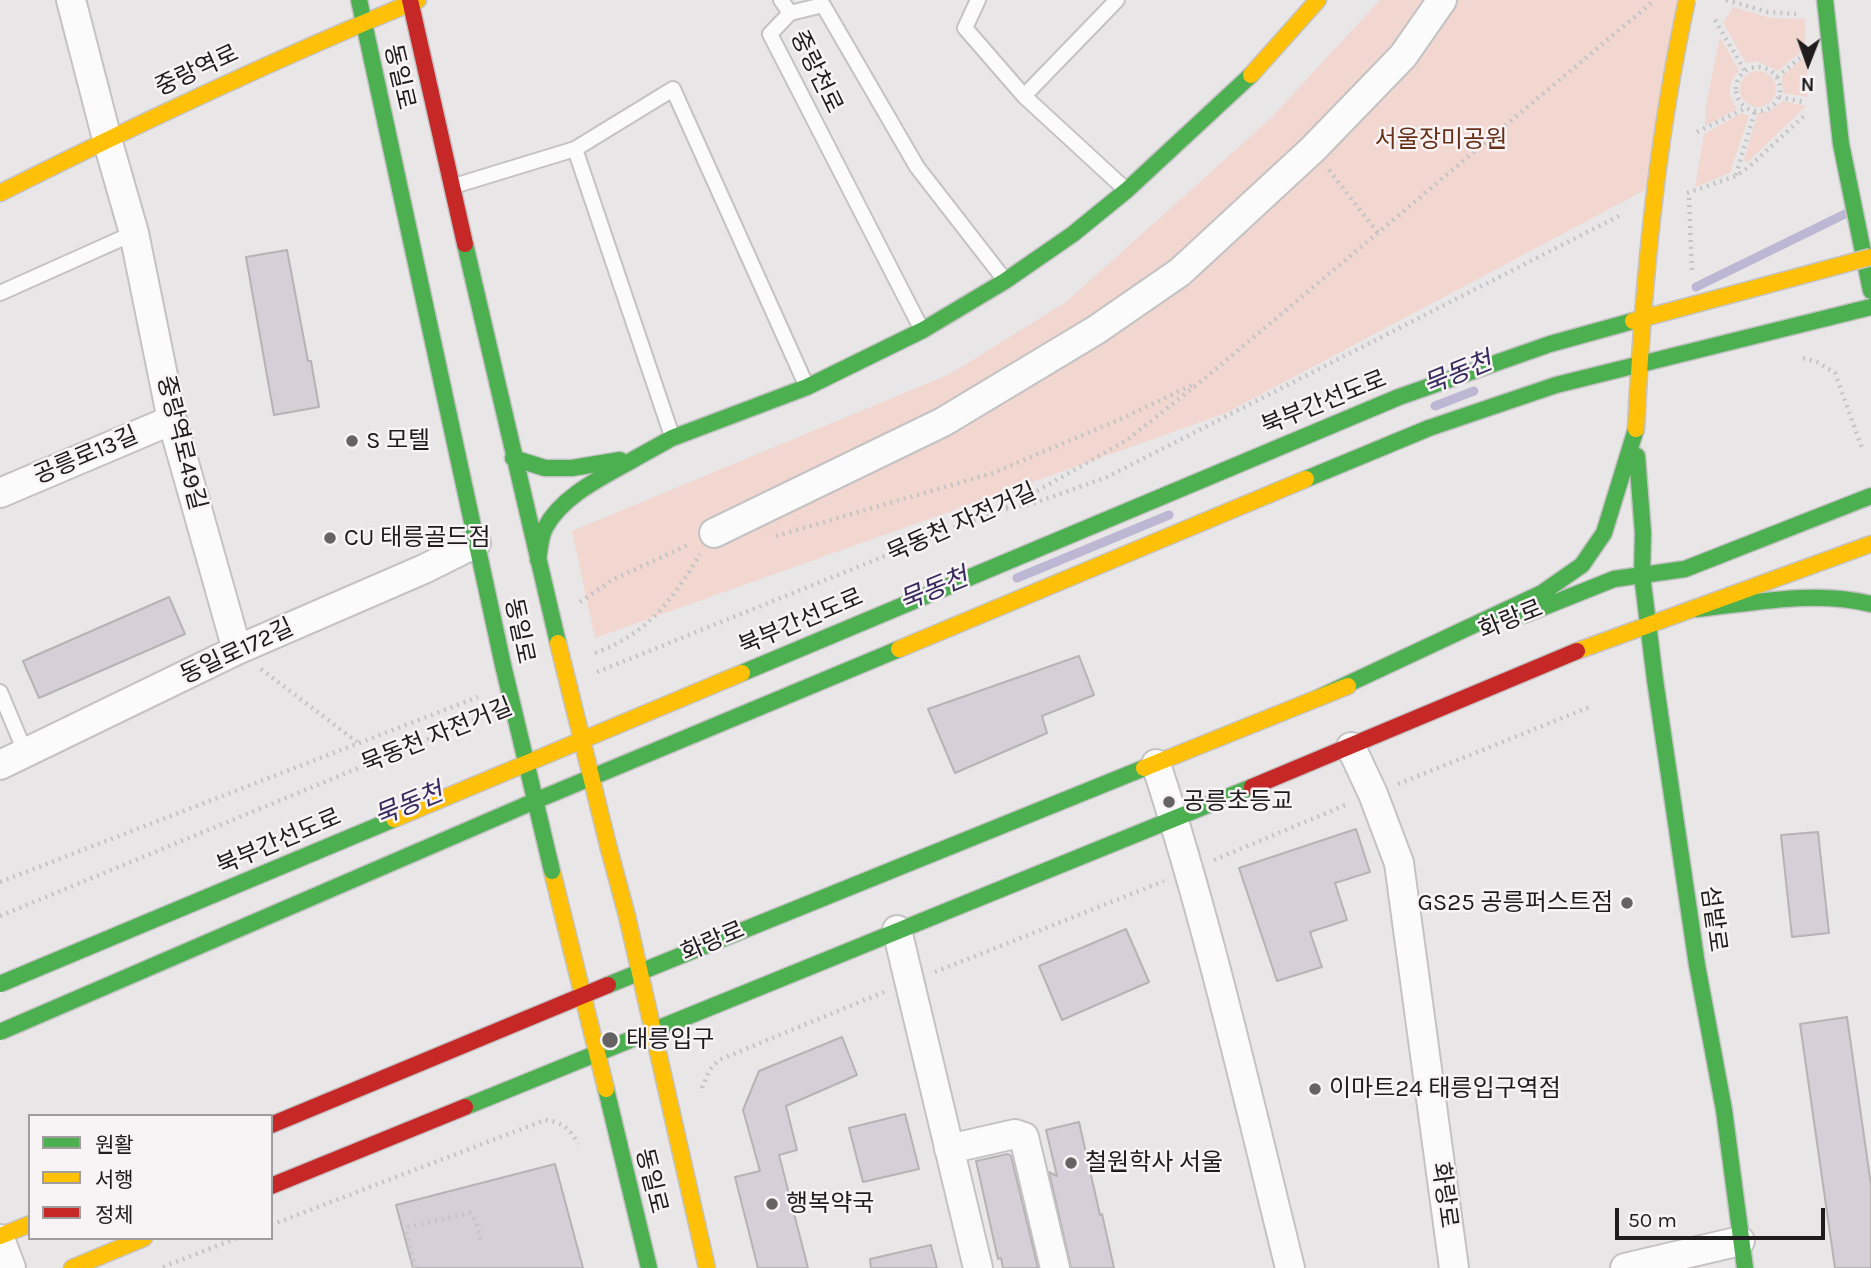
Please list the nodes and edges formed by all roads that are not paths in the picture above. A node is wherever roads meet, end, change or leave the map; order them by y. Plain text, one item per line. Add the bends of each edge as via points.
1 (71, 0) edge
2 (359, 0) edge
3 (781, 0) edge
4 (978, 0) edge
5 (1117, 0) edge
6 (1318, 0) edge
7 (1442, 0) edge
8 (1688, 0) edge
9 (1825, 0) edge
10 (413, 1) edge
11 (790, 13) junction
12 (364, 21) junction
13 (1024, 96) junction
14 (107, 139) junction
15 (575, 149) junction
16 (452, 186) junction
17 (1126, 190) junction
18 (0, 193) edge
19 (134, 233) junction
20 (1871, 257) edge
21 (1005, 281) junction
22 (1871, 291) edge
23 (0, 293) edge
24 (1871, 307) edge
25 (923, 330) junction
26 (807, 387) junction
27 (172, 420) junction
28 (1636, 429) junction
29 (672, 438) junction
30 (513, 458) junction
31 (636, 458) junction
32 (0, 493) edge
33 (1871, 496) edge
34 (713, 533) road end
35 (476, 543) junction
36 (1871, 544) edge
37 (538, 560) junction
38 (1642, 576) junction
39 (1871, 604) edge
40 (1697, 609) junction
41 (1648, 626) junction
42 (237, 650) junction
43 (0, 692) edge
44 (1318, 698) junction
45 (1352, 747) junction
46 (26, 754) junction
47 (1156, 764) junction
48 (0, 765) edge
49 (1174, 818) junction
50 (897, 930) junction
51 (639, 972) junction
52 (0, 984) edge
53 (584, 996) junction
54 (652, 1030) junction
55 (0, 1032) edge
56 (598, 1052) junction
57 (273, 1124) edge
58 (949, 1149) junction
59 (273, 1185) edge
60 (28, 1225) edge
61 (0, 1238) edge
62 (139, 1240) edge
63 (1742, 1255) edge
64 (11, 1268) edge
65 (72, 1268) edge
66 (649, 1268) edge
67 (707, 1268) edge
68 (978, 1268) edge
69 (1055, 1268) edge
70 (1290, 1268) edge
71 (1454, 1268) edge
72 (1625, 1268) edge

1 - 14 street, 중랑역로49길
2 - 12 main road, 동일로
3 - 11 lane
4 - 13 lane via 965,28
5 - 13 lane
6 - 17 main road via 1244,83
7 - 34 street via 1403,56 1313,149 1180,272 1096,330 943,422
8 - 28 main road, bridge via 1663,129 1650,236
9 - 22 main road via 1841,144
10 - 12 main road, 중랑역로
10 - 16 main road, 동일로
11 - 21 lane, 중랑천로 via 823,5 917,167
11 - 25 lane, 중랑천로 via 770,34
12 - 14 main road, 중랑역로
12 - 35 main road, 동일로
13 - 17 lane
14 - 18 main road, 중랑역로
14 - 19 street, 중랑역로49길
15 - 16 lane
15 - 26 lane via 673,89
15 - 29 lane
16 - 30 main road, 동일로
17 - 21 main road
19 - 23 lane
19 - 27 street, 중랑역로49길
20 - 52 main road, 북부간선도로, bridge via 1550,344 1399,397
21 - 25 main road
24 - 55 main road, bridge via 1556,385 1429,428 542,798
25 - 26 main road
26 - 29 main road
27 - 32 street, 공릉로13길
27 - 42 street, 중랑역로49길
28 - 38 main road, 섬밭로
28 - 44 main road via 1604,533 1582,565 1542,593
29 - 31 main road
30 - 31 main road via 545,468 572,468
30 - 37 main road, 동일로
31 - 37 main road via 579,492 555,514 545,527
33 - 38 main road, 화랑로 via 1685,569
35 - 42 street, 동일로172길
35 - 53 main road, 동일로, bridge
36 - 40 main road
37 - 51 main road, 동일로, bridge
38 - 41 main road, 섬밭로
38 - 44 main road, 화랑로 via 1605,582
39 - 40 main road via 1851,599 1802,600
40 - 41 main road
41 - 45 main road via 1594,644
41 - 63 main road, 섬밭로 via 1697,965 1724,1110
42 - 46 street, 동일로172길
43 - 46 lane
44 - 47 main road, 화랑로
45 - 49 main road
45 - 71 street, 화랑로 via 1399,863
46 - 48 street, 동일로172길
47 - 49 street
47 - 51 main road, 화랑로
49 - 50 main road
49 - 70 street
50 - 54 main road
50 - 58 street
51 - 53 main road, 화랑로
51 - 54 main road, 동일로
53 - 56 main road, 동일로
53 - 57 main road, 화랑로
54 - 56 main road
54 - 67 main road, 동일로
56 - 59 main road
56 - 66 main road, 동일로
58 - 68 street
58 - 69 street via 1015,1134 1024,1137
60 - 61 main road
61 - 64 street
62 - 65 main road
63 - 72 street

